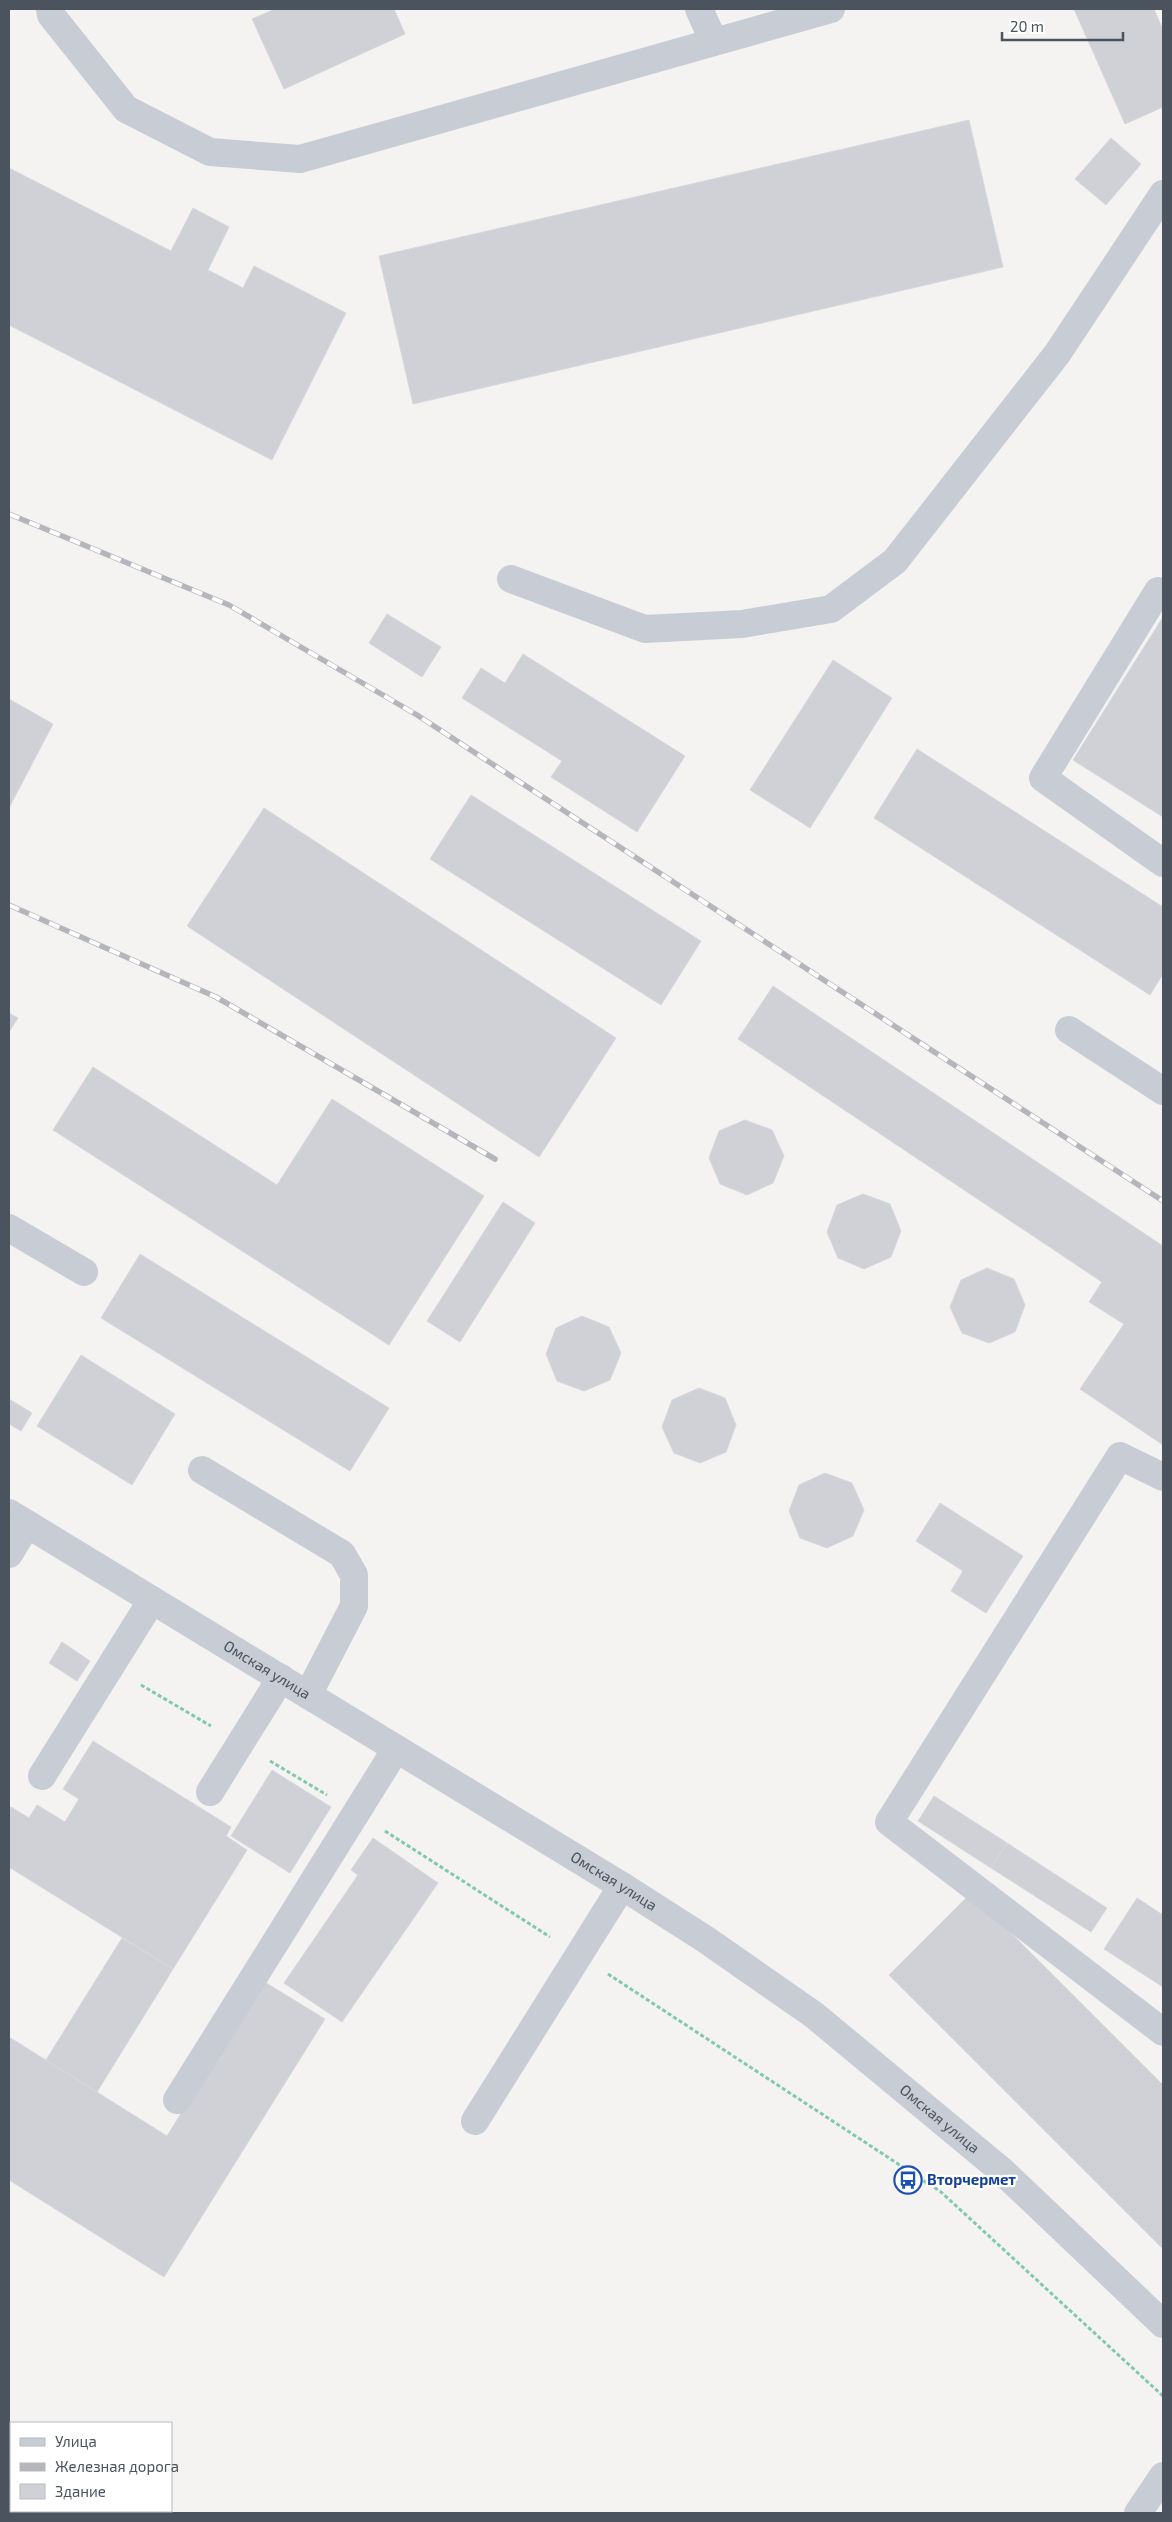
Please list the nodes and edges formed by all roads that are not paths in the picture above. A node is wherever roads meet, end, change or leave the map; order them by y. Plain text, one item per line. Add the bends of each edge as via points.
1 (50, 9) edge
2 (698, 9) edge
3 (831, 9) edge
4 (714, 42) junction
5 (1163, 194) edge
6 (511, 579) dead end
7 (1158, 591) dead end
8 (1163, 863) edge
9 (1069, 1030) dead end
10 (1163, 1091) edge
11 (9, 1228) edge
12 (84, 1272) dead end
13 (202, 1470) dead end
14 (1163, 1477) edge
15 (18, 1519) edge
16 (9, 1554) edge
17 (152, 1600) junction
18 (281, 1678) junction
19 (308, 1695) junction
20 (396, 1749) junction
21 (42, 1776) dead end
22 (210, 1792) dead end
23 (622, 1886) junction
24 (1163, 2032) edge
25 (178, 2100) dead end
26 (475, 2121) dead end
27 (1163, 2324) edge
28 (1163, 2476) edge
29 (1138, 2513) edge

1 - 4 street via 51,15 126,109 210,152 300,159
2 - 4 street
3 - 4 street
5 - 6 street via 1056,354 895,561 831,609 742,624 645,629
7 - 8 street via 1043,778
9 - 10 street
11 - 12 street
13 - 19 street via 342,1554 354,1575 354,1606
14 - 24 street via 1120,1456 889,1822
15 - 16 street
15 - 17 street, Омская улица
17 - 18 street, Омская улица
17 - 21 street
18 - 19 street, Омская улица
18 - 22 street
19 - 20 street, Омская улица
20 - 23 street, Омская улица
20 - 25 street
23 - 26 street
23 - 27 street, Омская улица via 814,2015 1002,2171
28 - 29 street

